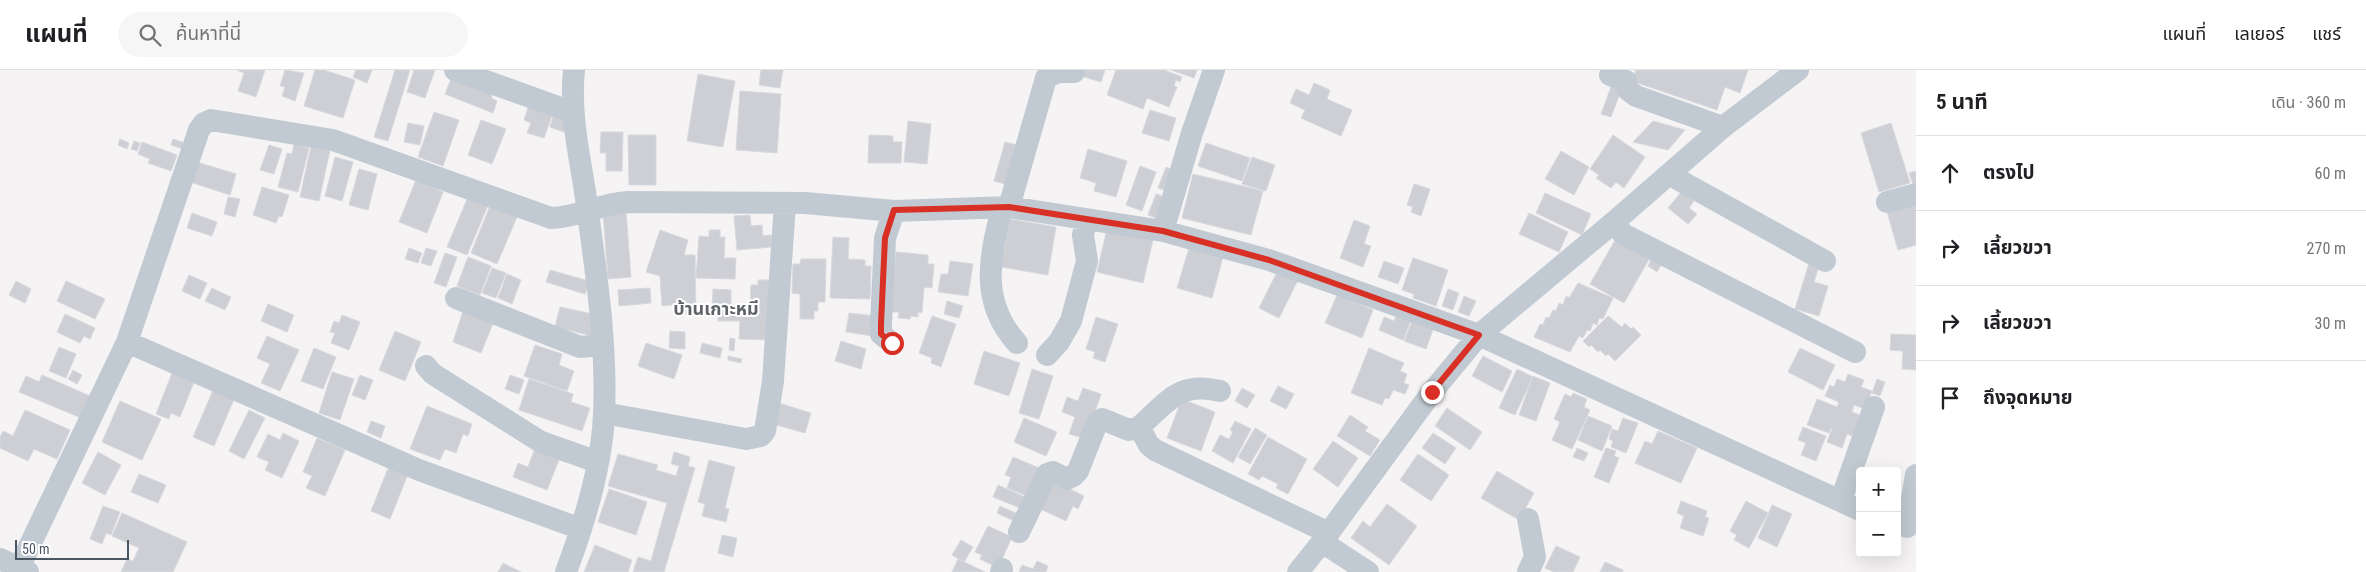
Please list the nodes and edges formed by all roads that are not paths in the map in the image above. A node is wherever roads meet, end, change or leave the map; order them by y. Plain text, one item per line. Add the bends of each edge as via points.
1 (455, 70) edge
2 (574, 70) edge
3 (1214, 70) edge
4 (1798, 70) edge
5 (1074, 72) dead end
6 (1610, 76) dead end
7 (572, 112) junction
8 (1723, 127) junction
9 (1672, 172) junction
10 (1916, 194) edge
11 (1887, 202) dead end
12 (785, 203) junction
13 (1005, 208) junction
14 (894, 210) junction
15 (588, 212) junction
16 (1086, 219) junction
17 (1614, 222) junction
18 (1163, 231) junction
19 (1826, 261) dead end
20 (456, 298) dead end
21 (1479, 335) junction
22 (127, 342) junction
23 (892, 343) dead end
24 (1017, 343) dead end
25 (602, 345) junction
26 (1855, 352) dead end
27 (1047, 354) dead end
28 (426, 366) dead end
29 (1220, 391) dead end
30 (1874, 407) dead end
31 (604, 413) junction
32 (1138, 427) junction
33 (598, 462) junction
34 (1916, 475) edge
35 (1850, 505) edge
36 (1528, 519) dead end
37 (1907, 527) edge
38 (580, 529) junction
39 (1019, 532) dead end
40 (1326, 538) junction
41 (16, 568) edge
42 (566, 572) edge
43 (1298, 572) edge
44 (1368, 572) edge
45 (1528, 572) edge

1 - 7 street
2 - 7 street
3 - 18 street
4 - 8 street
5 - 13 street via 1058,72 1046,78
6 - 8 street via 1626,81 1628,90 1636,96
7 - 15 street
8 - 9 street
9 - 17 street
9 - 19 street via 1679,180
10 - 11 street
12 - 14 street
12 - 15 street via 627,202
12 - 31 street via 773,381 762,436 746,439
13 - 14 street
13 - 16 street
13 - 24 street via 992,259 992,296 998,318
14 - 23 street via 885,238 881,324 881,334
15 - 22 street via 551,218 333,140 206,121 196,137
15 - 25 street
16 - 18 street
16 - 27 street via 1083,235 1087,261 1071,321 1059,342
17 - 21 street
17 - 26 street via 1623,234
18 - 21 street via 1269,260
20 - 25 street via 580,347
21 - 35 street
21 - 40 street via 1432,392
22 - 38 street via 419,470
22 - 41 street
25 - 31 street
28 - 33 street via 433,374 541,442
29 - 32 street via 1201,387 1183,390
30 - 35 street
31 - 33 street
32 - 39 street via 1129,430 1099,420 1078,471 1068,479 1053,472 1048,474
32 - 40 street via 1156,450
33 - 38 street
34 - 37 street
36 - 45 street via 1535,557
38 - 42 street
40 - 43 street
40 - 44 street

